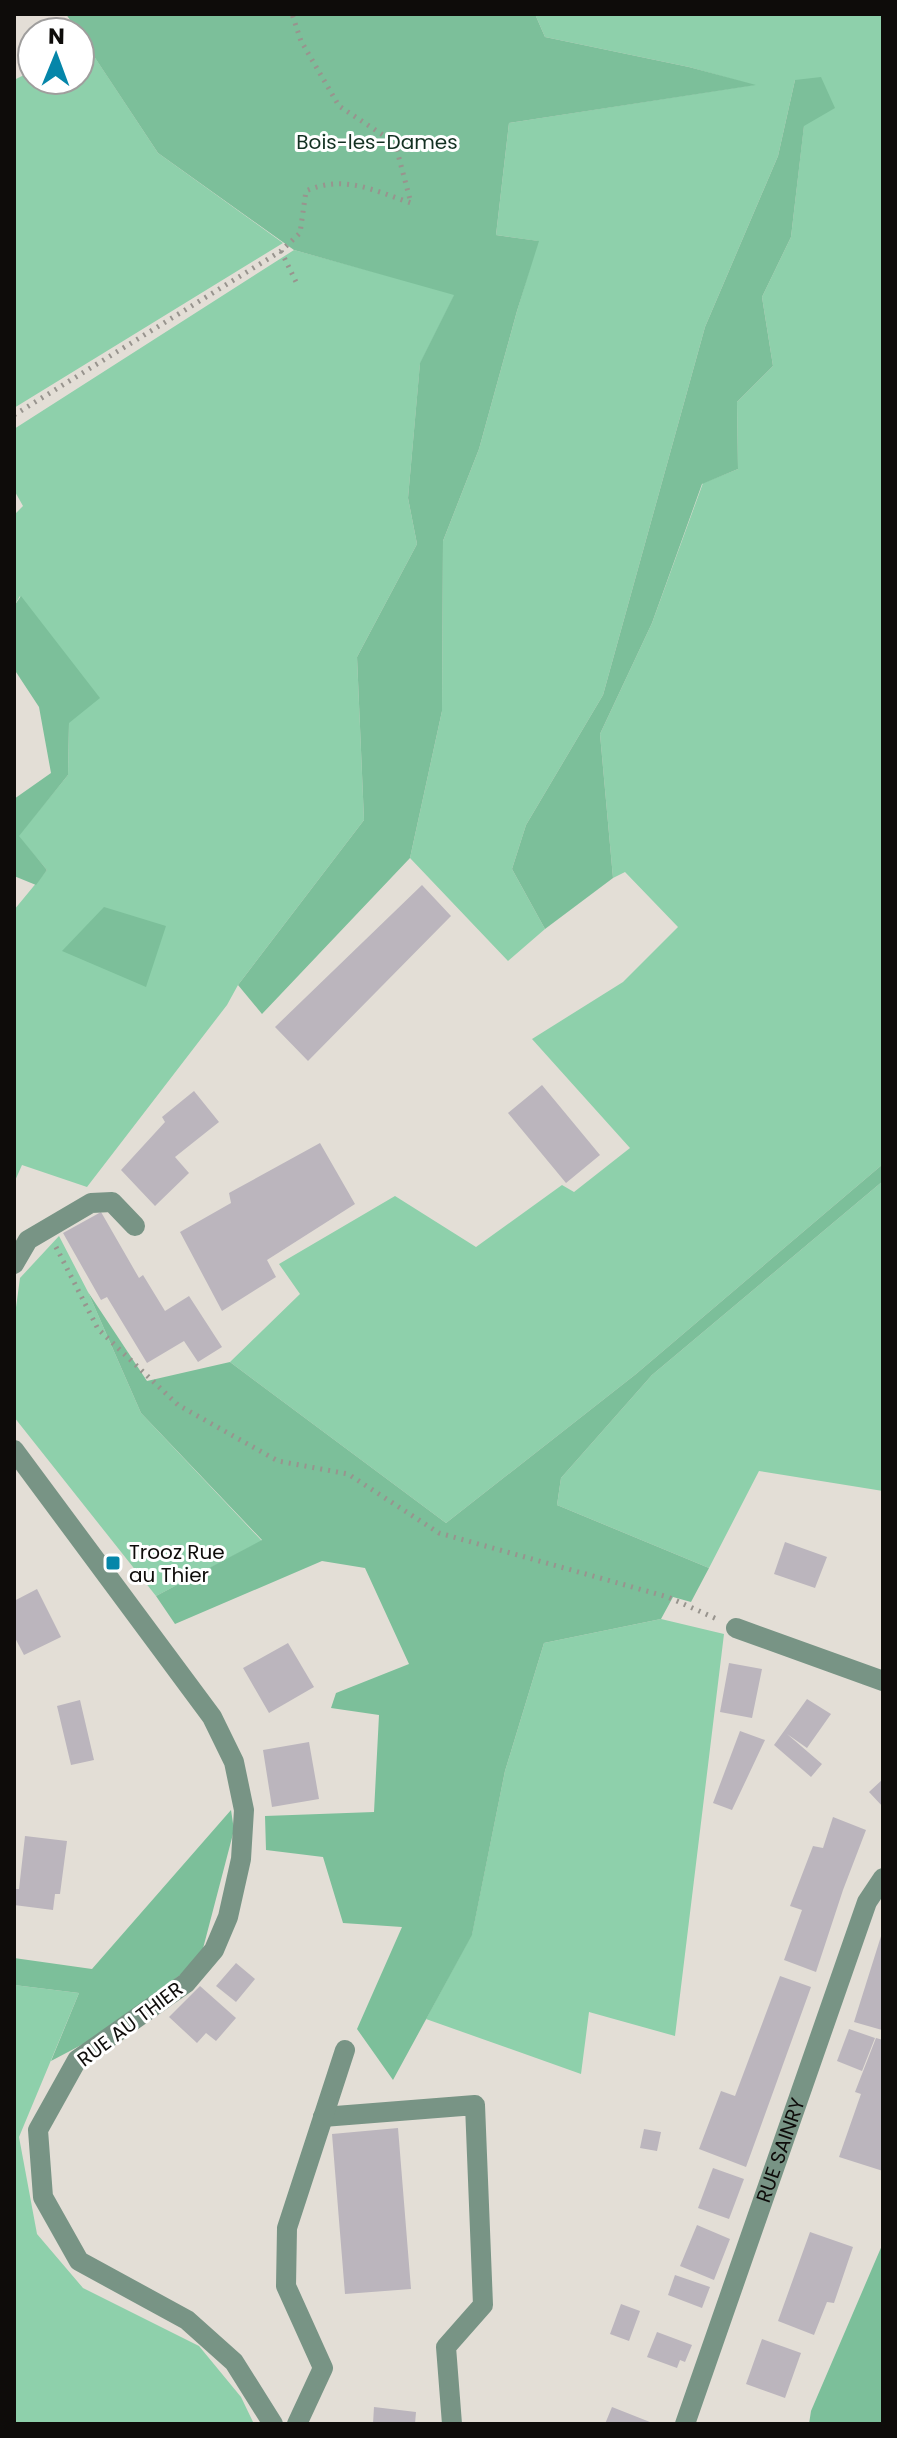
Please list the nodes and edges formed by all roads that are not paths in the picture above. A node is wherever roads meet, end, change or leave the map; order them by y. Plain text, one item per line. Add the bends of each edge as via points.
1 (135, 1226) dead end
2 (14, 1264) edge
3 (14, 1450) edge
4 (736, 1628) road end
5 (883, 1681) edge
6 (883, 1878) edge
7 (345, 2050) dead end
8 (323, 2117) junction
9 (273, 2424) edge
10 (297, 2424) edge
11 (452, 2424) edge
12 (685, 2424) edge

1 - 2 street via 112,1202 91,1203 28,1240
3 - 9 street, RUE AU THIER via 212,1717 234,1762 244,1810 238,1873 214,1950 186,1983 77,2060 38,2130 43,2197 79,2261 187,2320 234,2362
4 - 5 street
6 - 12 street, RUE SAINRY via 867,1902
7 - 8 street
8 - 10 street via 287,2228 286,2286 323,2368
8 - 11 street via 475,2105 483,2305 446,2347

